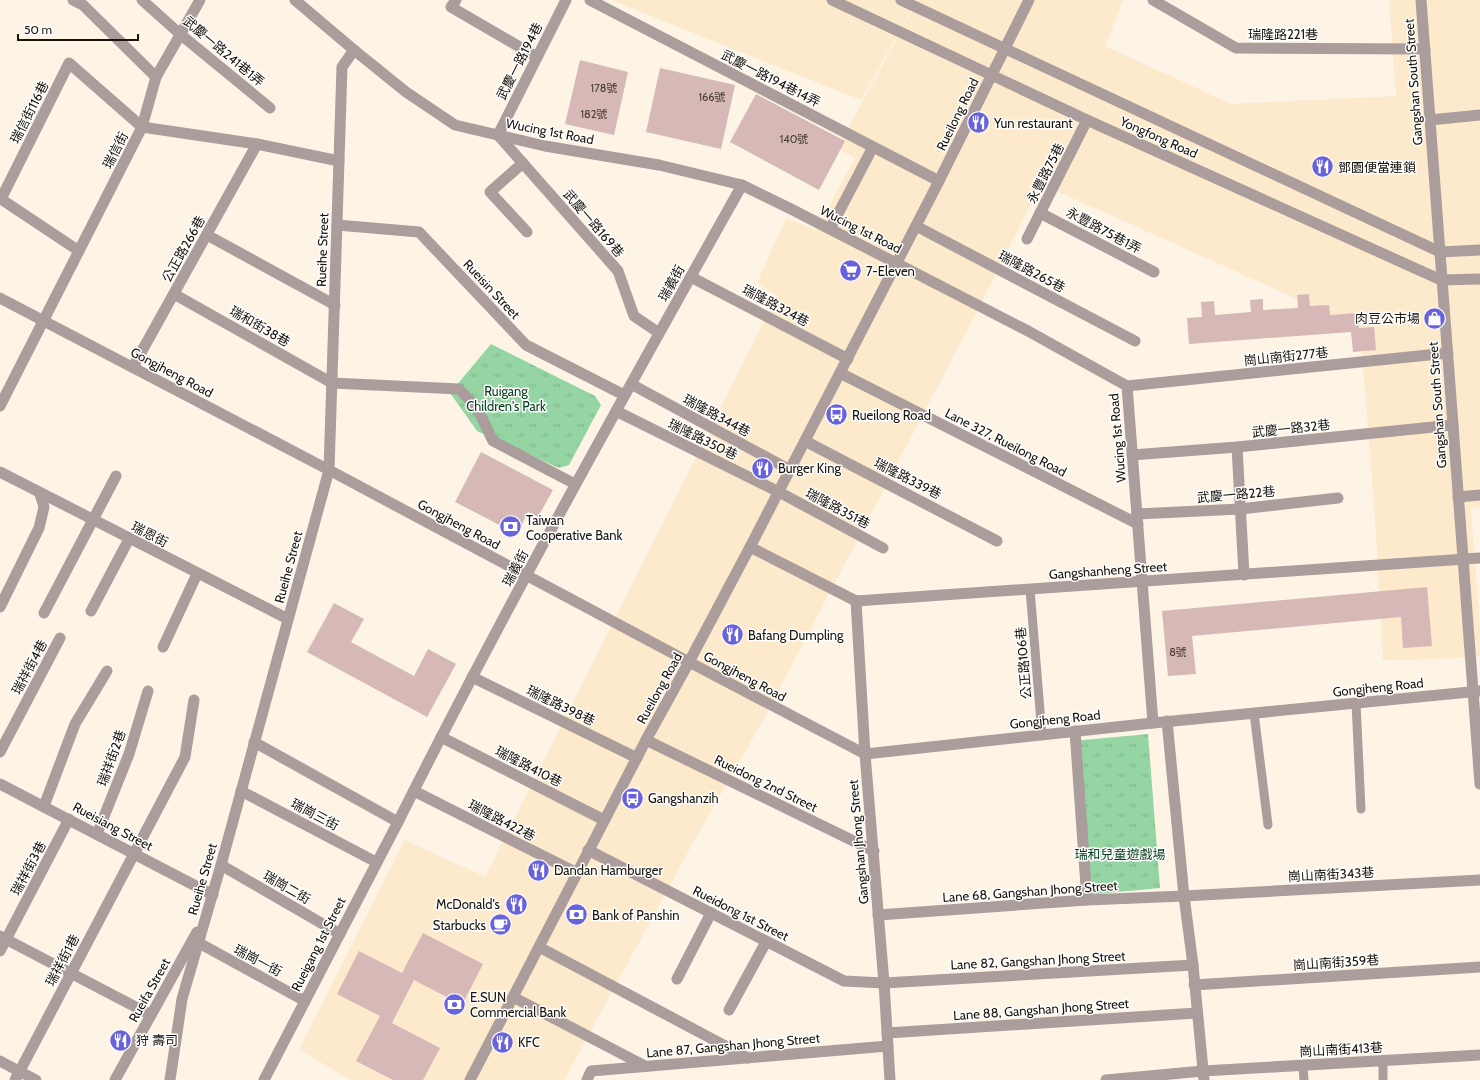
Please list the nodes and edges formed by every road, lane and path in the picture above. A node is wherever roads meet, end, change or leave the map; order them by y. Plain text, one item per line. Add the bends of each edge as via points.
1 (73, 0) edge
2 (142, 0) edge
3 (200, 0) edge
4 (295, 0) edge
5 (456, 0) edge
6 (566, 0) edge
7 (590, 0) edge
8 (832, 0) edge
9 (901, 0) edge
10 (1029, 0) edge
11 (1153, 0) edge
12 (1421, 0) edge
13 (180, 34) junction
14 (1004, 48) junction
15 (1425, 49) junction
16 (354, 50) junction
17 (537, 57) junction
18 (992, 75) junction
19 (156, 77) junction
20 (270, 108) dead end
21 (1480, 115) edge
22 (1087, 120) junction
23 (1430, 120) junction
24 (142, 127) junction
25 (498, 135) junction
26 (257, 144) junction
27 (873, 147) junction
28 (339, 161) junction
29 (523, 163) junction
30 (939, 181) junction
31 (742, 185) junction
32 (1040, 212) junction
33 (337, 225) junction
34 (916, 226) junction
35 (830, 229) junction
36 (527, 232) dead end
37 (207, 235) junction
38 (1027, 238) dead end
39 (1480, 250) edge
40 (79, 251) junction
41 (1440, 252) junction
42 (897, 263) junction
43 (1154, 272) dead end
44 (691, 277) junction
45 (1480, 279) edge
46 (1441, 280) junction
47 (174, 294) junction
48 (0, 298) edge
49 (335, 305) junction
50 (44, 321) junction
51 (659, 333) junction
52 (1134, 341) dead end
53 (1448, 353) junction
54 (848, 359) junction
55 (134, 368) junction
56 (840, 373) junction
57 (332, 384) junction
58 (631, 384) junction
59 (1127, 386) junction
60 (624, 395) junction
61 (0, 406) edge
62 (616, 411) junction
63 (1453, 425) junction
64 (805, 441) junction
65 (1237, 447) junction
66 (1132, 455) junction
67 (329, 470) junction
68 (790, 470) junction
69 (0, 472) edge
70 (116, 476) dead end
71 (575, 484) junction
72 (779, 492) junction
73 (40, 494) junction
74 (1480, 495) edge
75 (1458, 497) junction
76 (1338, 498) dead end
77 (1240, 509) junction
78 (1137, 519) junction
79 (93, 521) junction
80 (129, 539) junction
81 (997, 541) dead end
82 (750, 547) junction
83 (883, 548) dead end
84 (1480, 558) edge
85 (1463, 559) junction
86 (198, 574) junction
87 (1244, 574) junction
88 (527, 576) junction
89 (1142, 582) junction
90 (1030, 589) junction
91 (856, 601) junction
92 (0, 607) edge
93 (91, 611) dead end
94 (44, 613) dead end
95 (288, 620) junction
96 (60, 638) dead end
97 (163, 647) dead end
98 (689, 662) junction
99 (107, 671) dead end
100 (472, 677) junction
101 (148, 691) dead end
102 (1476, 691) edge
103 (194, 700) dead end
104 (1356, 703) junction
105 (1254, 713) junction
106 (1167, 721) junction
107 (1153, 722) junction
108 (1075, 731) junction
109 (1042, 735) junction
110 (441, 737) junction
111 (646, 740) junction
112 (254, 742) junction
113 (0, 752) edge
114 (865, 754) junction
115 (637, 758) junction
116 (1480, 784) edge
117 (1, 787) edge
118 (241, 791) junction
119 (414, 791) junction
120 (44, 806) junction
121 (1361, 809) dead end
122 (69, 819) junction
123 (604, 820) junction
124 (398, 822) junction
125 (1268, 825) dead end
126 (97, 834) junction
127 (588, 850) junction
128 (874, 851) junction
129 (133, 853) junction
130 (376, 862) junction
131 (221, 864) junction
132 (577, 873) junction
133 (1480, 880) edge
134 (213, 895) junction
135 (1184, 896) junction
136 (1087, 900) junction
137 (711, 913) junction
138 (207, 914) junction
139 (878, 915) junction
140 (340, 934) junction
141 (3, 937) edge
142 (766, 942) junction
143 (198, 943) junction
144 (539, 947) junction
145 (0, 951) edge
146 (1193, 965) junction
147 (1480, 967) edge
148 (71, 973) junction
149 (677, 980) dead end
150 (884, 983) junction
151 (1194, 985) junction
152 (513, 997) junction
153 (305, 1001) junction
154 (729, 1010) dead end
155 (1197, 1013) junction
156 (151, 1015) junction
157 (887, 1033) junction
158 (888, 1046) junction
159 (1480, 1055) edge
160 (749, 1058) junction
161 (0, 1061) edge
162 (1383, 1061) junction
163 (1303, 1066) junction
164 (645, 1067) junction
165 (17, 1076) edge
166 (1203, 1076) edge
167 (36, 1080) edge
168 (115, 1080) edge
169 (170, 1080) edge
170 (264, 1080) edge
171 (470, 1080) edge
172 (587, 1080) edge
173 (890, 1080) edge
174 (1106, 1080) edge
175 (1304, 1080) edge
176 (1384, 1080) edge

1 - 19 street via 83,5
2 - 13 street, 武慶一路241巷1弄
3 - 13 street
4 - 16 street, Wucing 1st Road
5 - 17 street via 451,7
6 - 17 street, 武慶一路194巷
7 - 27 street, 武慶一路194巷14弄
8 - 18 street, Yongfong Road
9 - 14 street, Yongfong Road
10 - 14 street
11 - 15 street, 瑞隆路221巷 via 1236,48
12 - 15 street, Gangshan South Street
13 - 19 street
13 - 20 street, 武慶一路241巷1弄
14 - 18 street, Rueilong Road
14 - 41 street, Yongfong Road
15 - 23 street, Gangshan South Street
16 - 25 street, Wucing 1st Road via 406,92 455,125
16 - 28 street, Rueihe Street via 342,67
17 - 25 street, 武慶一路194巷
18 - 22 street, Yongfong Road
18 - 30 street, Rueilong Road
19 - 24 street
21 - 23 street
22 - 32 street, 永豐路75巷
22 - 46 street, Yongfong Road
23 - 41 street, Gangshan South Street
24 - 26 street, 瑞信街
24 - 40 street, 瑞信街
24 - 40 street, 瑞信街116巷 via 69,62 1,199
25 - 29 street, 武慶一路169巷
25 - 31 street, Wucing 1st Road via 545,146 659,165
26 - 28 street, 瑞信街
26 - 37 street, 公正路266巷
27 - 30 street, 武慶一路194巷14弄
27 - 35 street
28 - 33 street, Rueihe Street
29 - 36 street via 490,192
29 - 51 street, 武慶一路169巷 via 618,272 634,316
30 - 34 street, Rueilong Road
31 - 35 street, Wucing 1st Road
31 - 44 street, 瑞義街
32 - 38 street, 永豐路75巷
32 - 43 street, 永豐路75巷1弄
33 - 49 street, Rueihe Street
33 - 60 street, Rueisin Street via 419,232 526,345
34 - 42 street, Rueilong Road
34 - 52 street, 瑞隆路265巷
35 - 42 street, Wucing 1st Road
37 - 47 street, 公正路266巷
37 - 49 street
39 - 41 street, Yongfong Road
40 - 50 street, 瑞信街
41 - 46 street, Gangshan South Street
42 - 54 street, Rueilong Road
42 - 59 street, Wucing 1st Road
44 - 51 street, 瑞義街
44 - 54 street, 瑞隆路324巷
45 - 46 street, Yongfong Road
46 - 53 street, Gangshan South Street
47 - 55 street, 公正路266巷
47 - 57 street, 瑞和街38巷
48 - 50 street, Gongjheng Road
49 - 57 street, Rueihe Street
50 - 55 street, Gongjheng Road
50 - 61 street, 瑞信街
51 - 58 street, 瑞義街
53 - 59 street, 崗山南街277巷
53 - 63 street, Gangshan South Street
54 - 56 street, Rueilong Road
55 - 67 street, Gongjheng Road
56 - 64 street, Rueilong Road
56 - 78 street, Lane 327, Rueilong Road
57 - 67 street, Rueihe Street
57 - 71 street via 459,389 478,408 493,441
58 - 60 street, 瑞義街
58 - 68 street, 瑞隆路344巷
59 - 66 street, Wucing 1st Road
60 - 62 street, 瑞義街
62 - 71 street, 瑞義街
62 - 72 street, 瑞隆路350巷
63 - 65 street, 武慶一路32巷
63 - 75 street, Gangshan South Street
64 - 68 street, Rueilong Road
64 - 81 street, 瑞隆路339巷
65 - 66 street, 武慶一路32巷
65 - 77 street
66 - 78 street, Wucing 1st Road
67 - 88 street, Gongjheng Road
67 - 95 street, Rueihe Street
68 - 72 street, Rueilong Road
69 - 73 street, 瑞恩街
70 - 79 street
71 - 88 street, 瑞義街
72 - 82 street, Rueilong Road
72 - 83 street, 瑞隆路351巷
73 - 79 street, 瑞恩街
73 - 92 street via 44,507 39,528
74 - 75 street
75 - 85 street, Gangshan South Street
76 - 77 street, 武慶一路22巷
77 - 78 street, 武慶一路22巷
77 - 87 street
78 - 89 street, Wucing 1st Road
79 - 80 street, 瑞恩街
79 - 94 street
80 - 86 street, 瑞恩街
80 - 93 street
82 - 91 street
82 - 98 street, Rueilong Road
84 - 85 street, Gangshanheng Street
85 - 87 street, Gangshanheng Street
85 - 102 street, Gangshan South Street
86 - 95 street, 瑞恩街
86 - 97 street
87 - 89 street, Gangshanheng Street
88 - 98 street, Gongjheng Road
88 - 100 street, 瑞義街
89 - 90 street, Gangshanheng Street
89 - 107 street, Wucing 1st Road
90 - 91 street, Gangshanheng Street
90 - 109 lane, 公正路106巷
91 - 114 street, Gangshan Jhong Street
95 - 112 street, Rueihe Street
96 - 113 street, 瑞祥街4巷
98 - 111 street, Rueilong Road
98 - 114 street, Gongjheng Road
99 - 120 street via 75,724
100 - 110 street, 瑞義街
100 - 115 street, 瑞隆路398巷
101 - 126 street, 瑞祥街2巷 via 129,754
102 - 104 street, Gongjheng Road
102 - 116 street, Gangshan South Street
103 - 129 street, 瑞祥街1巷 via 185,757
104 - 105 street, Gongjheng Road
104 - 121 lane
105 - 106 street, Gongjheng Road
105 - 125 lane
106 - 107 street, Gongjheng Road
106 - 135 street
107 - 108 street, Gongjheng Road
108 - 109 street, Gongjheng Road
108 - 136 street
109 - 114 street, Gongjheng Road
110 - 119 street, 瑞義街
110 - 123 street, 瑞隆路410巷
111 - 115 street, Rueilong Road
111 - 128 street, Rueidong 2nd Street
112 - 118 street, Rueihe Street
112 - 124 street
114 - 128 street, Gangshan Jhong Street
115 - 123 street, Rueilong Road
117 - 120 street, Rueisiang Street
118 - 130 street, 瑞崗三街
118 - 131 street, Rueihe Street
119 - 124 street, 瑞義街
119 - 132 street, 瑞隆路422巷
120 - 122 street, Rueisiang Street
122 - 126 street, Rueisiang Street
122 - 141 street, 瑞祥街3巷
123 - 127 street, Rueilong Road
124 - 130 street, Rueigang 1st Street
126 - 129 street, Rueisiang Street
127 - 132 street, Rueilong Road
127 - 137 street, Rueidong 1st Street
128 - 139 street, Gangshan Jhong Street
129 - 134 street, Rueisiang Street
129 - 148 street, 瑞祥街1巷
130 - 140 street, Rueigang 1st Street
131 - 134 street, Rueihe Street
131 - 140 street, 瑞崗二街
132 - 144 street, Rueilong Road
133 - 135 street, 崗山南街343巷
134 - 138 street, Rueihe Street
135 - 136 street, Lane 68, Gangshan Jhong Street
135 - 146 street
136 - 139 street, Lane 68, Gangshan Jhong Street
137 - 142 street, Rueidong 1st Street
137 - 149 street
138 - 143 street, Rueihe Street
138 - 156 street, Rueifa Street
139 - 150 street, Gangshan Jhong Street
140 - 153 street, Rueigang 1st Street
141 - 145 street, 瑞祥街3巷
141 - 148 street
142 - 150 street, Rueidong 1st Street via 844,981
142 - 154 street
143 - 153 street, 瑞崗一街
143 - 169 street, Rueihe Street via 182,999
144 - 152 street, Rueilong Road
144 - 160 street
146 - 150 street, Lane 82, Gangshan Jhong Street
146 - 151 street
147 - 151 street, 崗山南街359巷
148 - 156 street
148 - 165 street, 瑞祥街1巷
150 - 157 street, Gangshan Jhong Street
151 - 155 street
152 - 164 street
152 - 171 street, Rueilong Road
153 - 170 street, Rueigang 1st Street
155 - 157 street, Lane 88, Gangshan Jhong Street
155 - 166 street
156 - 168 street, Rueifa Street
157 - 158 street, Gangshan Jhong Street
158 - 160 street, Lane 87, Gangshan Jhong Street
158 - 173 street, Gangshan Jhong Street
159 - 162 street, 崗山南街413巷
160 - 164 street, Lane 87, Gangshan Jhong Street
161 - 165 street
162 - 163 street, 崗山南街413巷
162 - 176 lane
163 - 166 street, 崗山南街413巷
163 - 175 lane
164 - 172 street, Lane 87, Gangshan Jhong Street via 591,1071
165 - 167 street
166 - 174 street, 崗山南街413巷

